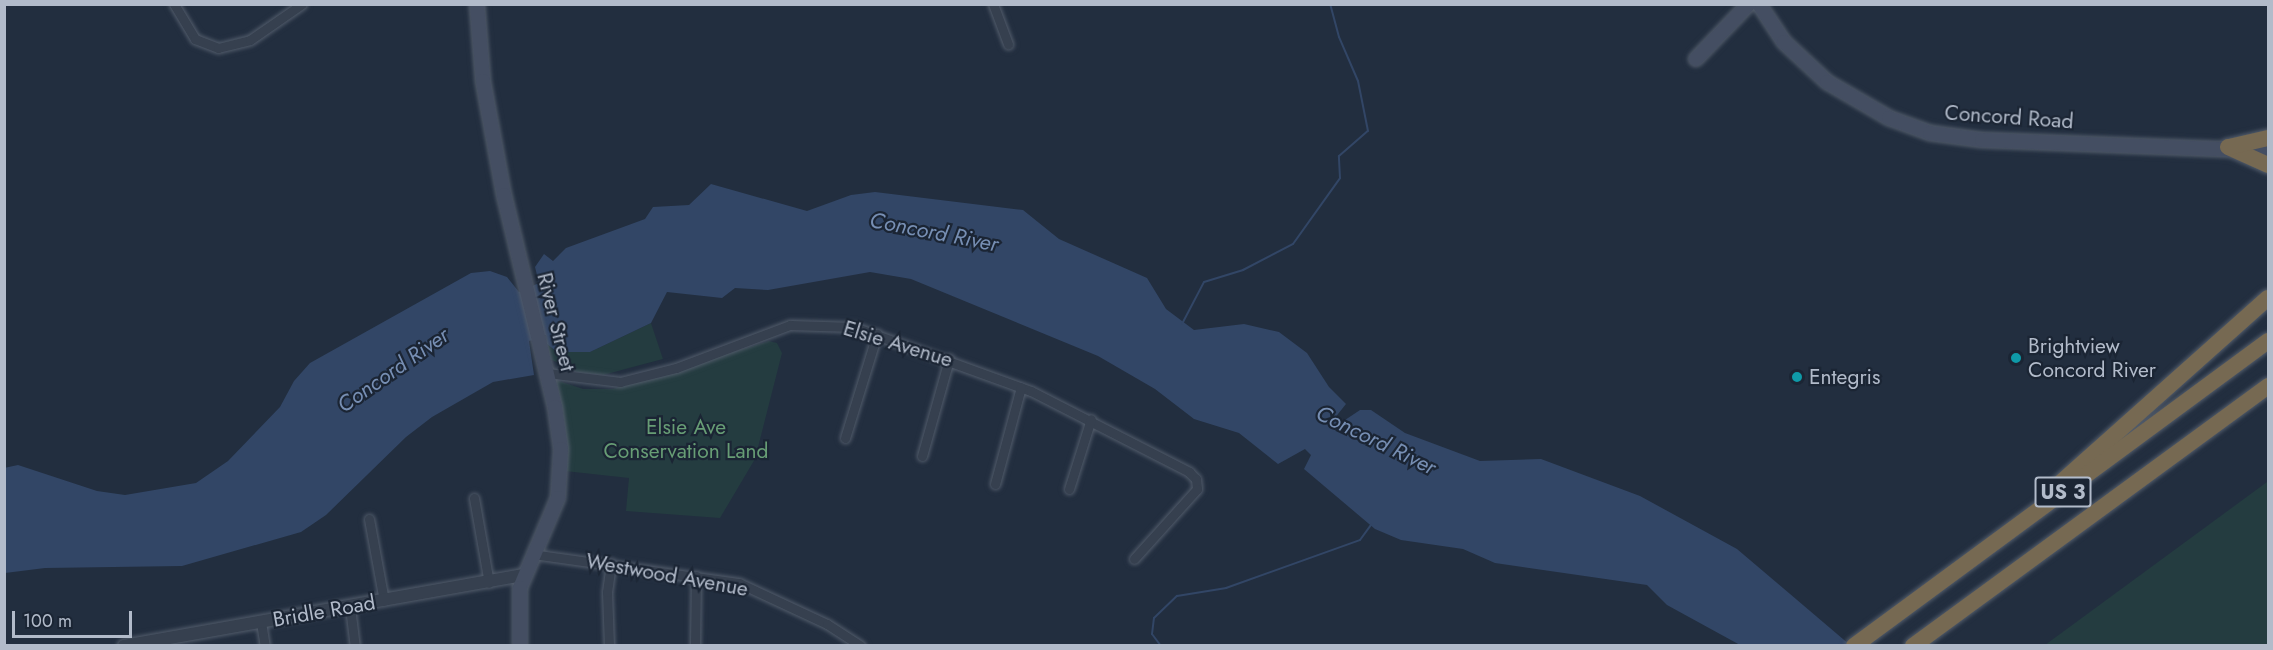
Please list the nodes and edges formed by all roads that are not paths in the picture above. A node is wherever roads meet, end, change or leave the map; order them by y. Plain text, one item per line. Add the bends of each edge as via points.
1 (174, 4) edge
2 (302, 4) edge
3 (477, 4) edge
4 (993, 4) edge
5 (1749, 4) edge
6 (1759, 4) edge
7 (1008, 44) dead end
8 (1696, 58) dead end
9 (2268, 138) edge
10 (2228, 147) junction
11 (2268, 151) edge
12 (2268, 165) edge
13 (2268, 298) edge
14 (877, 334) junction
15 (2268, 341) edge
16 (949, 359) junction
17 (547, 373) junction
18 (2268, 386) edge
19 (1021, 387) junction
20 (1091, 419) junction
21 (845, 438) dead end
22 (922, 456) dead end
23 (995, 484) dead end
24 (1069, 489) dead end
25 (474, 498) dead end
26 (369, 519) dead end
27 (2022, 522) junction
28 (532, 555) junction
29 (1134, 559) dead end
30 (611, 563) junction
31 (524, 575) junction
32 (696, 576) junction
33 (489, 583) junction
34 (384, 601) junction
35 (350, 607) junction
36 (261, 622) junction
37 (174, 641) edge
38 (1856, 644) edge
39 (124, 645) edge
40 (265, 645) edge
41 (355, 645) edge
42 (520, 645) edge
43 (609, 645) edge
44 (695, 645) edge
45 (861, 645) edge
46 (1913, 645) edge

1 - 2 street via 195,39 218,48 250,40
3 - 17 main road, River Street via 483,81
4 - 7 street
5 - 8 main road
6 - 10 main road, Concord Road via 1784,42 1827,82 1889,118 1930,133 1982,140
9 - 10 highway
10 - 11 main road, Concord Road
10 - 12 highway
13 - 27 highway via 2068,472
14 - 16 street, Elsie Avenue
14 - 17 street, Elsie Avenue via 834,323 790,325 676,368 629,380
14 - 21 street
15 - 27 highway, US 3
16 - 19 street, Elsie Avenue
16 - 22 street
17 - 28 main road, River Street via 560,433 561,477 555,508
18 - 46 highway, US 3
19 - 20 street, Elsie Avenue
19 - 23 street
20 - 24 street
20 - 29 street, Elsie Avenue via 1196,478 1193,495
25 - 33 street
26 - 34 street
27 - 38 highway, US 3
28 - 30 street, Westwood Avenue
28 - 31 main road, River Street
30 - 32 street, Westwood Avenue
30 - 43 street via 607,592
31 - 33 street, Bridle Road
31 - 42 main road, River Street via 519,600
32 - 44 street
32 - 45 street, Westwood Avenue via 748,586
33 - 34 street, Bridle Road
34 - 35 street, Bridle Road
35 - 36 street, Bridle Road
35 - 41 street
36 - 37 street, Bridle Road
36 - 40 street
37 - 39 street, Bridle Road

